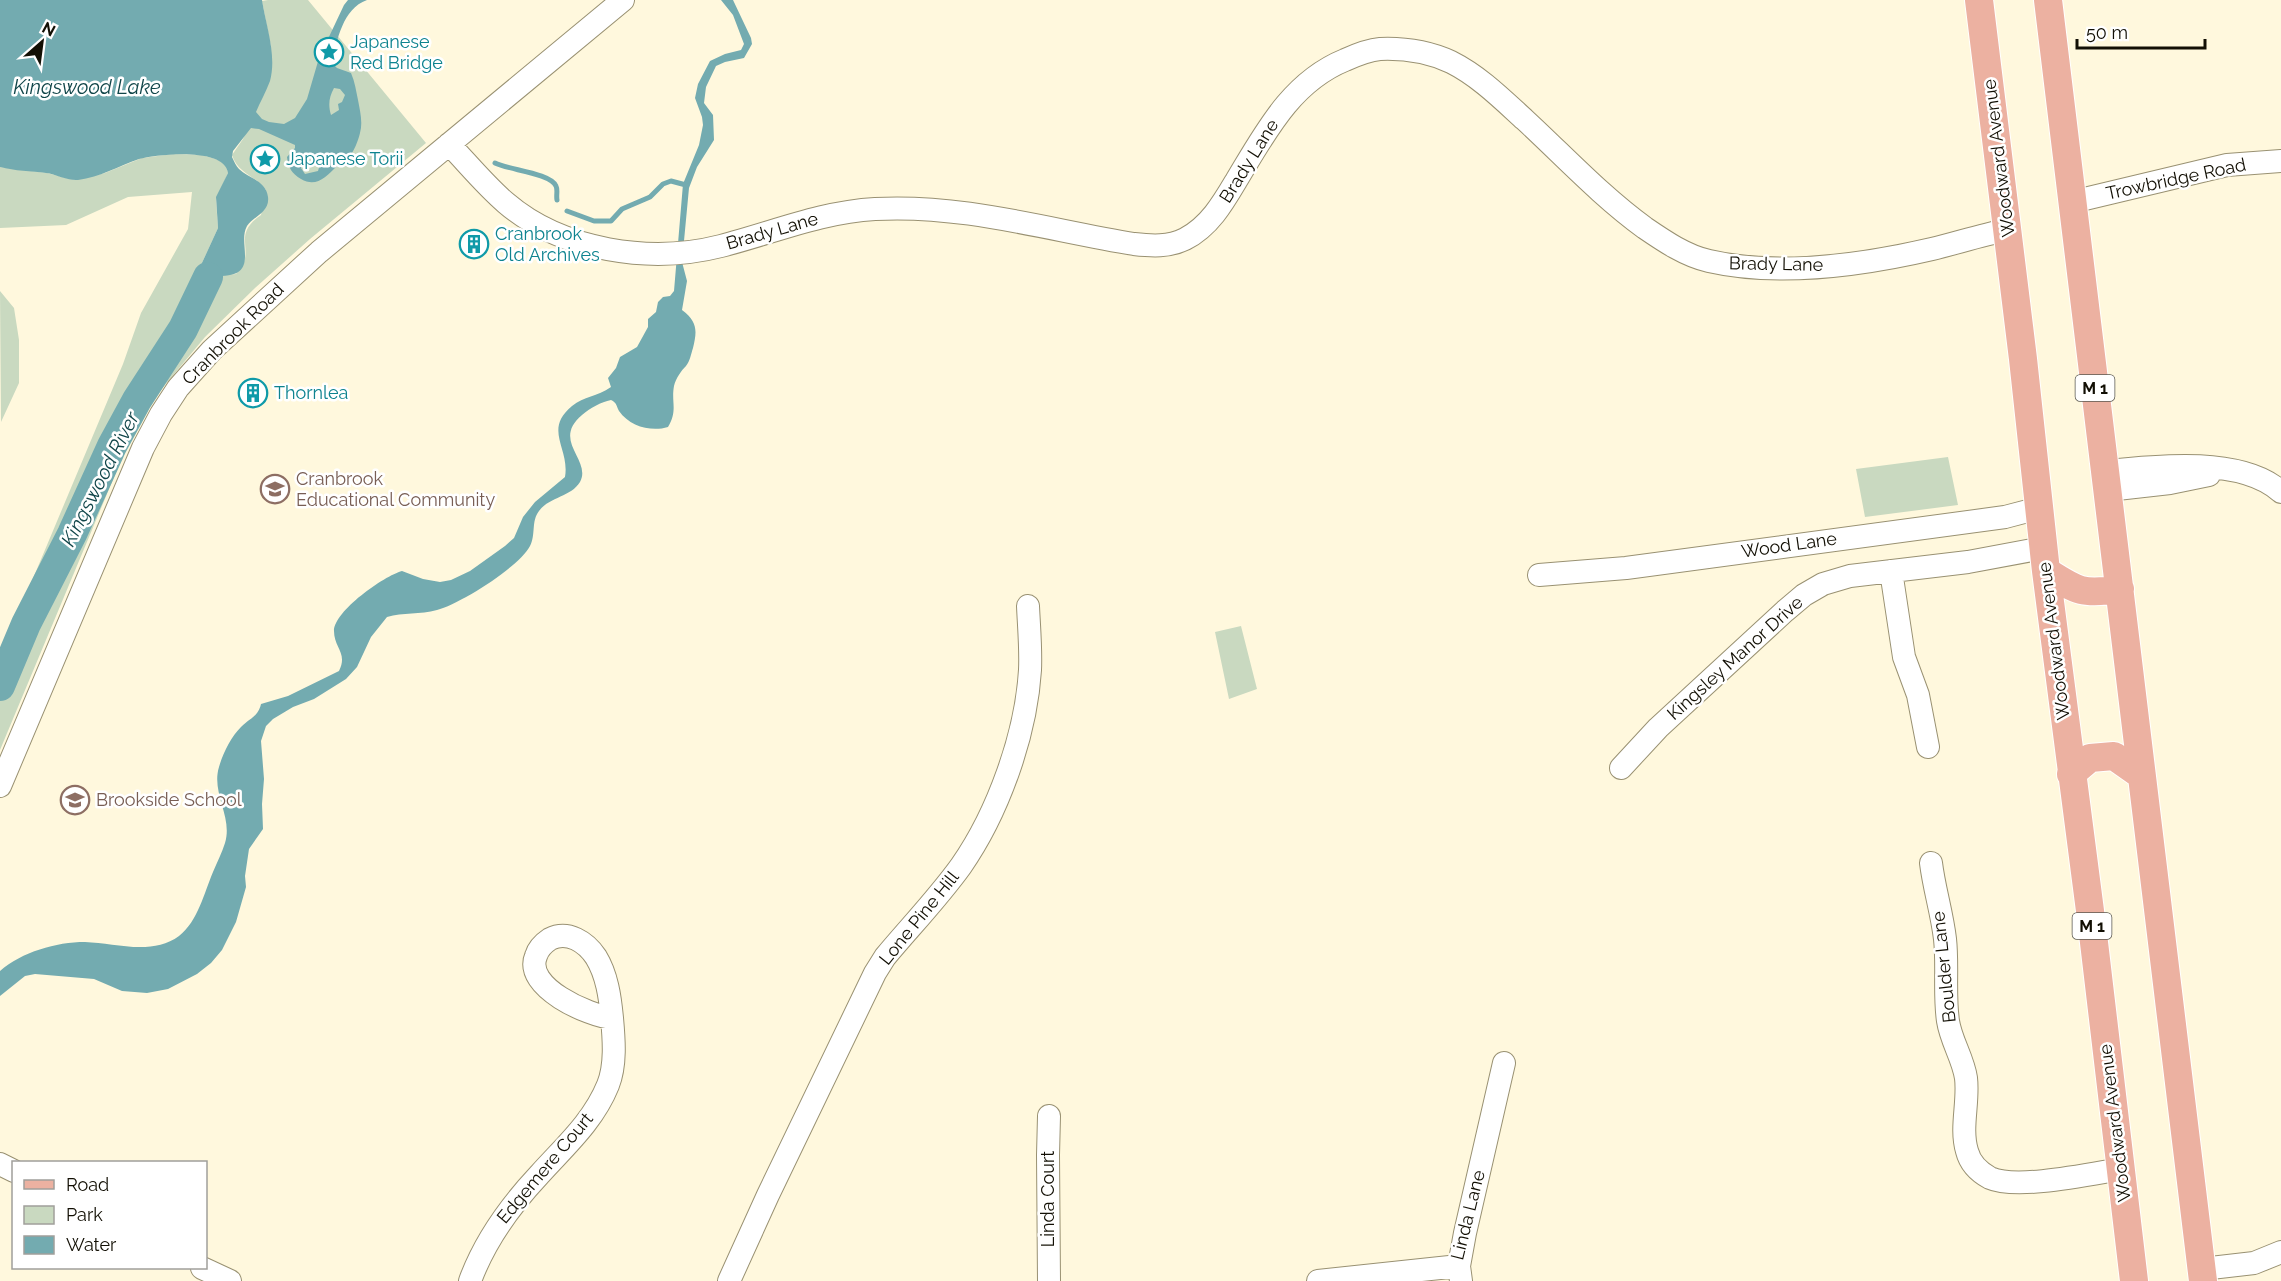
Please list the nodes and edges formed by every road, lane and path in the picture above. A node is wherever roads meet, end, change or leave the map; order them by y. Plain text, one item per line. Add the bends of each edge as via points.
1 (623, 0) edge
2 (1979, 0) edge
3 (2048, 0) edge
4 (449, 144) junction
5 (2281, 161) edge
6 (2072, 202) junction
7 (2007, 230) junction
8 (2107, 481) junction
9 (2281, 492) edge
10 (2039, 508) junction
11 (2044, 560) junction
12 (1891, 571) junction
13 (1539, 575) dead end
14 (2120, 589) junction
15 (1028, 606) dead end
16 (1928, 747) dead end
17 (1621, 768) dead end
18 (2071, 774) junction
19 (2141, 775) junction
20 (0, 786) edge
21 (1931, 863) dead end
22 (612, 1018) dead end
23 (1504, 1063) dead end
24 (1049, 1116) dead end
25 (2121, 1170) junction
26 (2281, 1252) edge
27 (204, 1269) edge
28 (1460, 1274) edge
29 (2202, 1275) edge
30 (230, 1281) edge
31 (470, 1281) edge
32 (729, 1281) edge
33 (1049, 1281) edge
34 (1318, 1281) edge
35 (2134, 1281) edge

1 - 4 street, Cranbrook Road
2 - 7 main road, Woodward Avenue / M 1
3 - 6 main road, M 1
4 - 7 street, Brady Lane via 506,203 533,221 585,243 638,253 719,247 819,217 896,208 965,213 1134,244 1170,245 1194,234 1209,221 1270,125 1300,87 1330,66 1379,49 1425,52 1473,75 1627,214 1673,246 1707,261 1750,267 1823,267 1932,249
4 - 20 street, Cranbrook Road via 265,300 198,364 172,397 143,448
5 - 6 street, Trowbridge Road via 2228,165
6 - 8 main road, M 1
7 - 10 main road, Woodward Avenue / M 1
8 - 9 street via 2170,483 2228,471 2254,475
8 - 14 main road, M 1
10 - 11 main road, Woodward Avenue / M 1
10 - 13 street, Wood Lane via 2005,516 1626,568
11 - 12 street, Kingsley Manor Drive via 1968,562
11 - 14 main road via 2079,591
11 - 18 main road, Woodward Avenue / M 1
12 - 16 street via 1904,657 1918,695
12 - 17 street, Kingsley Manor Drive via 1850,576 1804,595 1658,728
14 - 19 main road, M 1
15 - 32 street, Lone Pine Hill via 1027,694 1017,744 989,818 960,867 875,973
18 - 19 main road via 2090,758 2114,756
18 - 25 main road, Woodward Avenue / M 1
19 - 29 main road, M 1
21 - 25 street, Boulder Lane via 1945,939 1948,1022 1965,1076 1965,1138 1972,1162 1991,1178 2021,1183
22 - 31 street, Edgemere Court via 612,1070 601,1098 581,1130 502,1218
23 - 28 street, Linda Lane via 1479,1167
24 - 33 street, Linda Court
25 - 35 main road, Woodward Avenue / M 1
26 - 29 street via 2254,1263
27 - 30 street
28 - 34 street, Linda Lane

